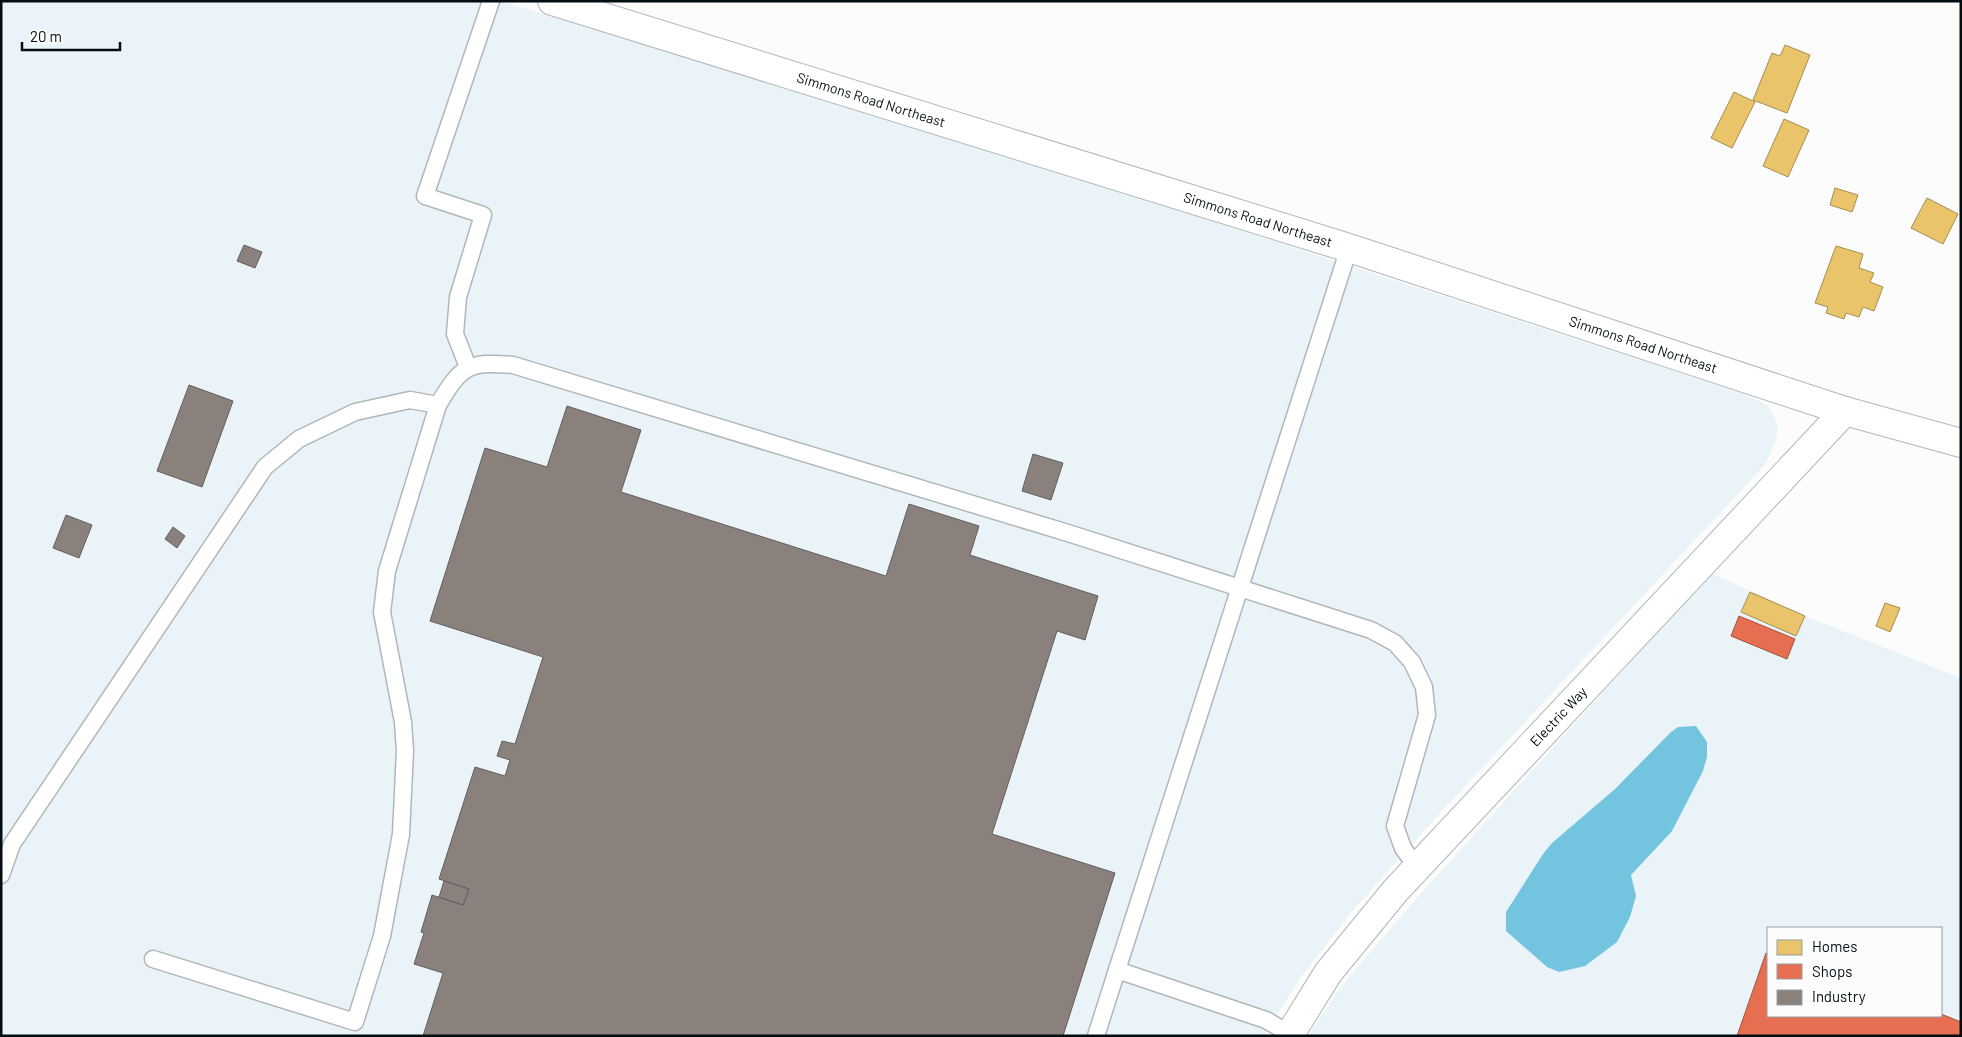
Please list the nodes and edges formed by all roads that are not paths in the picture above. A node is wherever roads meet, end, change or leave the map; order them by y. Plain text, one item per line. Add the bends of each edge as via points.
1 (491, 1) edge
2 (552, 1) edge
3 (1349, 248) junction
4 (468, 367) junction
5 (438, 405) junction
6 (1844, 411) junction
7 (1961, 442) edge
8 (1240, 587) junction
9 (1418, 868) junction
10 (1, 875) edge
11 (153, 959) dead end
12 (1118, 970) junction
13 (1290, 1035) edge
14 (1096, 1036) edge

1 - 4 lane via 425,196 483,215 458,297 455,334
2 - 3 street, Simmons Road Northeast
3 - 6 street, Simmons Road Northeast
3 - 8 lane
4 - 5 lane via 453,381
4 - 8 lane via 486,363 514,365
5 - 10 lane via 410,400 355,412 299,439 265,466 12,844
5 - 11 lane via 386,579 382,612 403,722 405,751 402,834 382,936 355,1022
6 - 7 street, Simmons Road Northeast
6 - 9 street, Electric Way
8 - 9 lane via 1371,630 1394,643 1412,662 1424,687 1427,714 1395,826 1402,848
8 - 12 lane
9 - 13 street, Electric Way via 1328,973
12 - 13 lane via 1266,1020
12 - 14 lane

